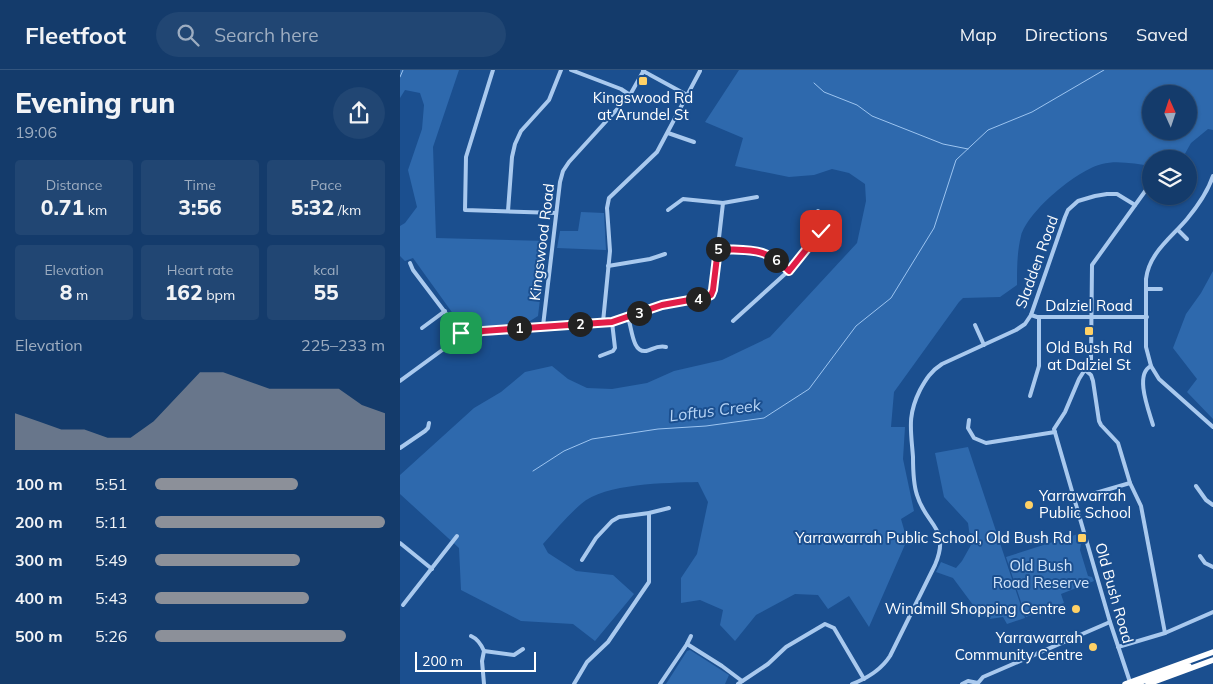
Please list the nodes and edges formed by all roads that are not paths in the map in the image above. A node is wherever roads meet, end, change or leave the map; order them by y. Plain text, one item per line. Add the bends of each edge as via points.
1 (493, 70) edge
2 (561, 70) edge
3 (571, 70) edge
4 (644, 71) edge
5 (700, 71) edge
6 (630, 95) junction
7 (687, 95) junction
8 (668, 133) junction
9 (694, 142) dead end
10 (1213, 176) edge
11 (1142, 195) edge
12 (757, 197) dead end
13 (723, 203) junction
14 (1135, 205) junction
15 (668, 210) dead end
16 (508, 211) junction
17 (818, 211) dead end
18 (556, 213) junction
19 (1178, 230) junction
20 (1187, 239) dead end
21 (718, 249) junction
22 (665, 254) dead end
23 (410, 263) dead end
24 (608, 266) junction
25 (789, 271) junction
26 (1146, 289) junction
27 (1160, 289) dead end
28 (445, 312) junction
29 (1031, 315) junction
30 (1091, 316) junction
31 (1039, 317) junction
32 (1147, 317) junction
33 (628, 318) junction
34 (603, 322) junction
35 (612, 322) junction
36 (733, 322) dead end
37 (543, 326) junction
38 (975, 326) dead end
39 (422, 328) dead end
40 (463, 336) junction
41 (984, 345) junction
42 (666, 347) dead end
43 (600, 356) dead end
44 (1151, 366) junction
45 (1085, 370) junction
46 (400, 381) edge
47 (1030, 396) dead end
48 (969, 420) dead end
49 (429, 423) dead end
50 (1152, 425) dead end
51 (1213, 427) edge
52 (1054, 432) junction
53 (400, 448) edge
54 (1130, 482) junction
55 (1196, 486) dead end
56 (1075, 499) junction
57 (1213, 505) edge
58 (669, 508) dead end
59 (649, 513) junction
60 (457, 536) dead end
61 (400, 542) edge
62 (1200, 556) dead end
63 (582, 560) dead end
64 (1213, 567) edge
65 (432, 569) junction
66 (403, 605) dead end
67 (1213, 612) edge
68 (1110, 622) junction
69 (1165, 633) junction
70 (471, 636) dead end
71 (691, 636) dead end
72 (687, 644) junction
73 (1118, 647) junction
74 (524, 648) dead end
75 (484, 651) junction
76 (1213, 652) edge
77 (1213, 660) edge
78 (1194, 667) junction
79 (864, 679) junction
80 (740, 683) edge
81 (1128, 683) edge
82 (484, 684) edge
83 (574, 684) edge
84 (660, 684) edge
85 (852, 684) edge
86 (962, 684) edge
87 (978, 684) edge
88 (1148, 684) edge

1 - 16 street via 467,151 465,210
2 - 16 street via 549,100 515,144
3 - 6 street via 621,88
4 - 6 street, Kingswood Road
4 - 7 street
5 - 7 street
6 - 18 street, Kingswood Road via 567,164 560,182
7 - 8 street
8 - 9 street
8 - 24 street via 658,152 609,198
10 - 19 street via 1197,206
11 - 14 street
12 - 13 street
13 - 15 street via 683,199
13 - 21 street
14 - 29 street, Sladden Road via 1113,194 1084,198 1072,205
14 - 30 street via 1092,265
16 - 18 street
17 - 25 street via 822,223 820,235
18 - 37 street, Kingswood Road
19 - 20 street
19 - 26 street via 1152,258
21 - 25 street via 760,252
21 - 33 street via 711,295 662,305
22 - 24 street
23 - 28 street
24 - 34 street
25 - 36 street
26 - 27 street
26 - 32 street
28 - 39 street
28 - 40 street
29 - 31 street, Dalziel Road
29 - 41 street, Sladden Road via 1019,328
30 - 31 street, Dalziel Road
30 - 32 street, Dalziel Road
30 - 45 street via 1092,354
31 - 47 street via 1040,366
32 - 44 street via 1146,348
33 - 35 street
33 - 42 street via 638,349
34 - 35 street
34 - 37 street
35 - 43 street via 615,348
37 - 40 street
38 - 41 street
40 - 46 street
41 - 79 street, Sladden Road via 934,369 912,409 915,489 936,527 940,549 890,656
44 - 50 street via 1144,372 1144,389
44 - 51 street via 1159,380
45 - 52 street
45 - 54 street via 1093,381 1099,421 1118,443
48 - 52 street via 968,428 974,438 986,443
49 - 53 street via 428,428
52 - 56 street, Old Bush Road
54 - 56 street
54 - 69 street via 1142,513
55 - 57 street
56 - 68 street, Old Bush Road
58 - 59 street
59 - 63 street via 612,521
59 - 83 street via 649,582 608,642 587,662
60 - 65 street
61 - 65 street
62 - 64 street
65 - 66 street
67 - 69 street
68 - 73 street, Old Bush Road
68 - 87 street via 983,677
69 - 73 street
70 - 75 street
71 - 72 street
72 - 80 street via 722,666
72 - 84 street
73 - 81 street, Old Bush Road
74 - 75 street via 514,655
75 - 82 street
76 - 81 highway
77 - 78 highway
78 - 81 highway via 1181,667 1138,683
78 - 88 highway
79 - 80 street via 834,628 825,624 786,647
79 - 85 street, Sladden Road
86 - 87 street via 968,681

